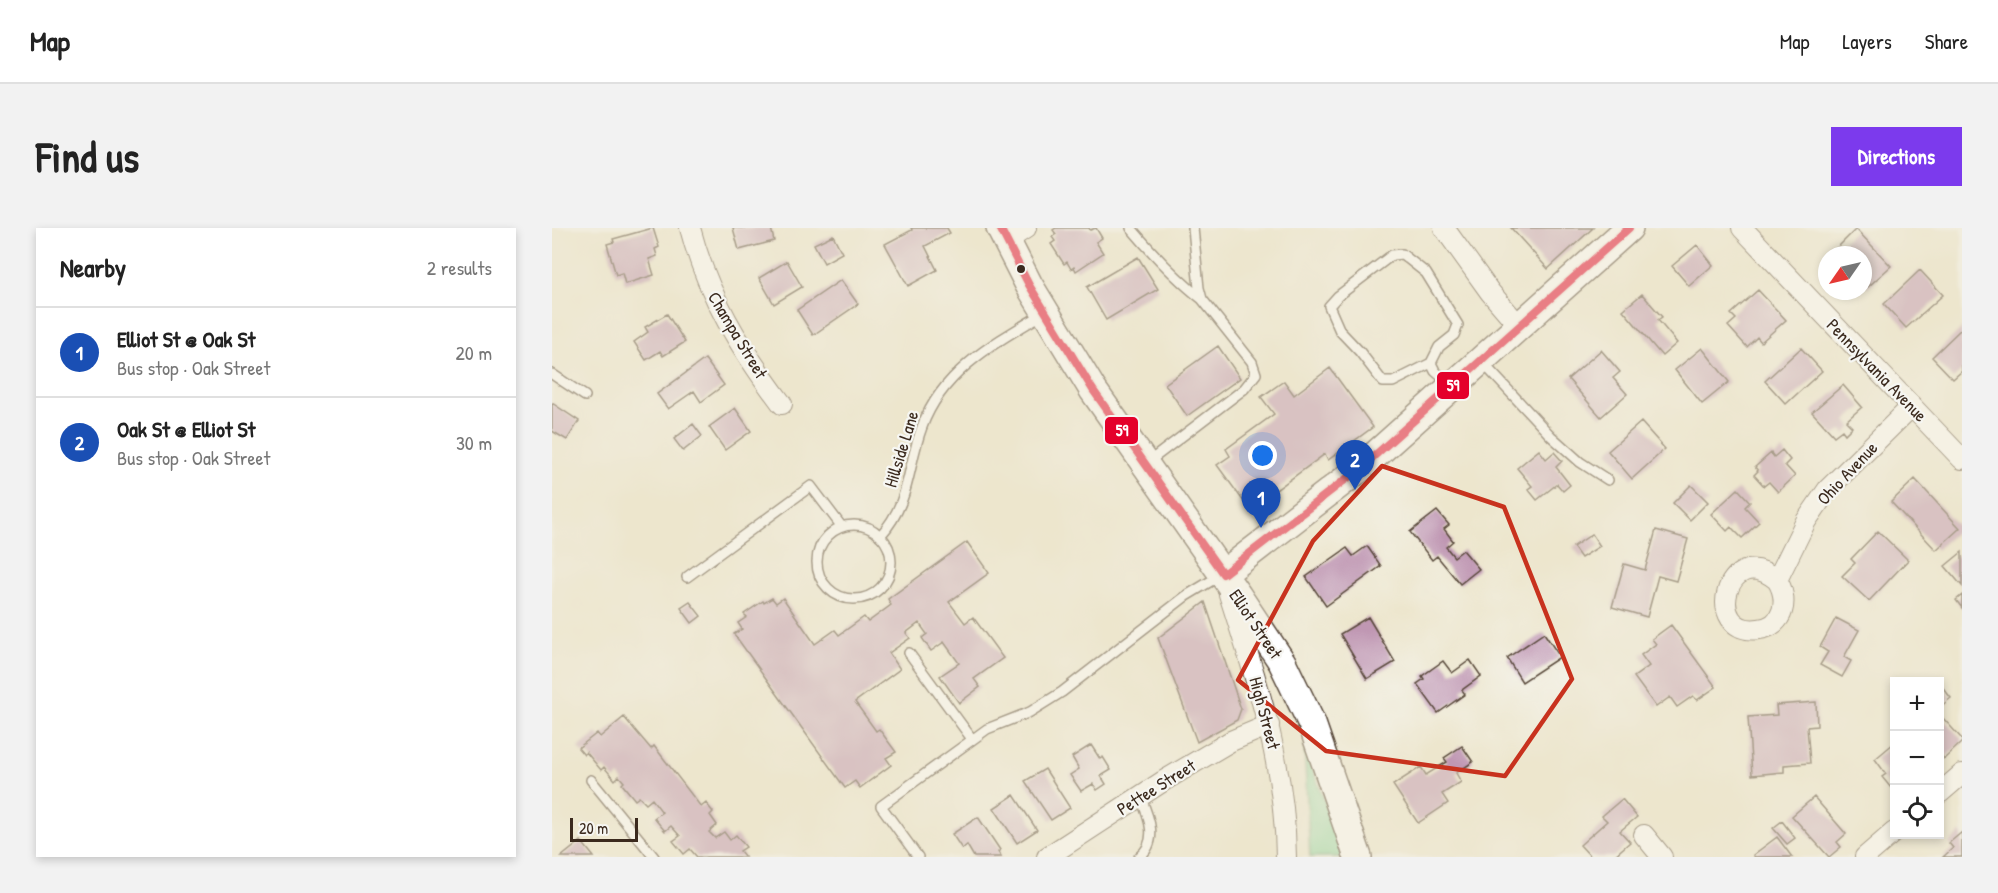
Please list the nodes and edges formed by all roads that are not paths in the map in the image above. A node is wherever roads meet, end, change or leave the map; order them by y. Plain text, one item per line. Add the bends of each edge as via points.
1 (690, 228) edge
2 (1131, 228) edge
3 (1193, 228) edge
4 (1444, 228) edge
5 (1629, 228) edge
6 (1742, 228) edge
7 (1011, 232) edge
8 (1202, 299) junction
9 (1045, 312) junction
10 (1520, 327) junction
11 (1482, 361) junction
12 (1431, 363) junction
13 (552, 374) edge
14 (1453, 387) junction
15 (585, 396) dead end
16 (782, 404) dead end
17 (1912, 406) junction
18 (1962, 459) edge
19 (1145, 464) junction
20 (1608, 480) dead end
21 (842, 527) junction
22 (880, 536) junction
23 (1223, 574) junction
24 (687, 577) dead end
25 (1777, 580) dead end
26 (909, 653) dead end
27 (1269, 725) junction
28 (972, 739) junction
29 (1962, 774) edge
30 (591, 780) dead end
31 (1944, 790) edge
32 (1140, 796) junction
33 (1644, 835) dead end
34 (1890, 835) edge
35 (654, 857) edge
36 (918, 857) edge
37 (1047, 857) edge
38 (1139, 857) edge
39 (1286, 857) edge
40 (1358, 857) edge
41 (1662, 857) edge
42 (1865, 857) edge

1 - 16 street, Champa Street via 707,283 726,322
2 - 8 lane via 1181,283
3 - 8 lane
4 - 10 street
5 - 10 street
6 - 17 street, Pennsylvania Avenue
7 - 9 street, Elliot Street
8 - 19 lane via 1252,362 1256,374 1244,389
9 - 19 street, Elliot Street
9 - 22 lane, Hillside Lane via 978,354 944,388 922,426 903,499 893,522
10 - 11 street
11 - 14 street
11 - 20 lane via 1551,436
12 - 12 lane via 1458,325 1426,273 1402,254 1392,255 1329,306 1340,331 1383,382 1393,382
12 - 14 lane via 1435,372
13 - 15 lane
14 - 23 street via 1363,466
17 - 18 street, Pennsylvania Avenue
17 - 25 street, Ohio Avenue via 1828,489 1806,521
19 - 23 street, Elliot Street
21 - 22 lane via 866,527
21 - 22 lane via 824,541 817,563 821,579 832,592 848,599 874,594 885,583 891,560
21 - 24 lane via 811,486
23 - 27 street, High Street
23 - 28 lane via 1186,596 1062,692
23 - 40 street, Elliot Street via 1268,640 1304,705
26 - 28 lane
27 - 32 street, Pettee Street via 1230,741
27 - 39 street, High Street via 1281,786
28 - 36 lane via 881,806
29 - 31 street
30 - 35 lane
32 - 37 street, Pettee Street
32 - 38 lane via 1151,820 1152,836
33 - 41 street
34 - 42 street

